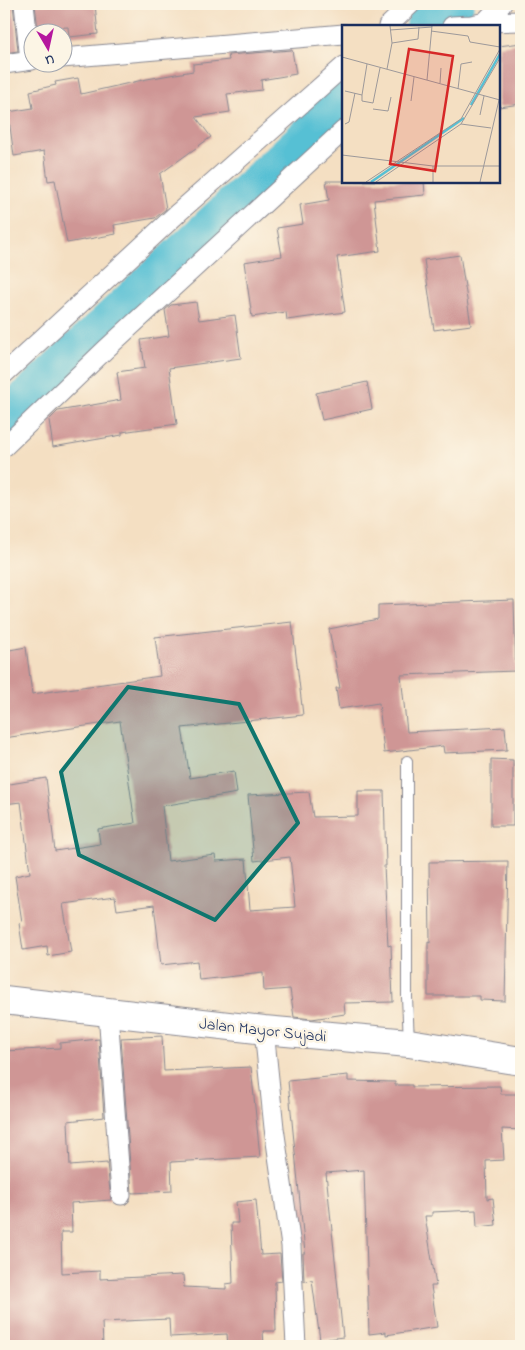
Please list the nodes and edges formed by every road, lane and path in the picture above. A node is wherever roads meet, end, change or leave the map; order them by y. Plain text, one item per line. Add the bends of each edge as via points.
1 (24, 4) edge
2 (411, 4) edge
3 (502, 4) edge
4 (26, 22) edge
5 (521, 22) edge
6 (479, 24) edge
7 (389, 25) edge
8 (466, 25) edge
9 (342, 34) edge
10 (72, 57) edge
11 (22, 61) edge
12 (4, 64) edge
13 (342, 68) edge
14 (342, 132) edge
15 (4, 374) edge
16 (4, 447) edge
17 (407, 761) dead end
18 (4, 1000) edge
19 (108, 1012) junction
20 (264, 1030) junction
21 (409, 1043) junction
22 (521, 1061) edge
23 (120, 1194) dead end
24 (296, 1346) edge

1 - 4 street
2 - 7 street
3 - 6 street
5 - 6 street
6 - 8 street
9 - 10 street
11 - 12 street
13 - 15 street
14 - 16 street
17 - 21 lane
18 - 19 highway, Jalan Mayor Sujadi
19 - 20 highway, Jalan Mayor Sujadi
19 - 23 street
20 - 21 highway, Jalan Mayor Sujadi
20 - 24 street via 291,1246
21 - 22 highway, Jalan Mayor Sujadi

